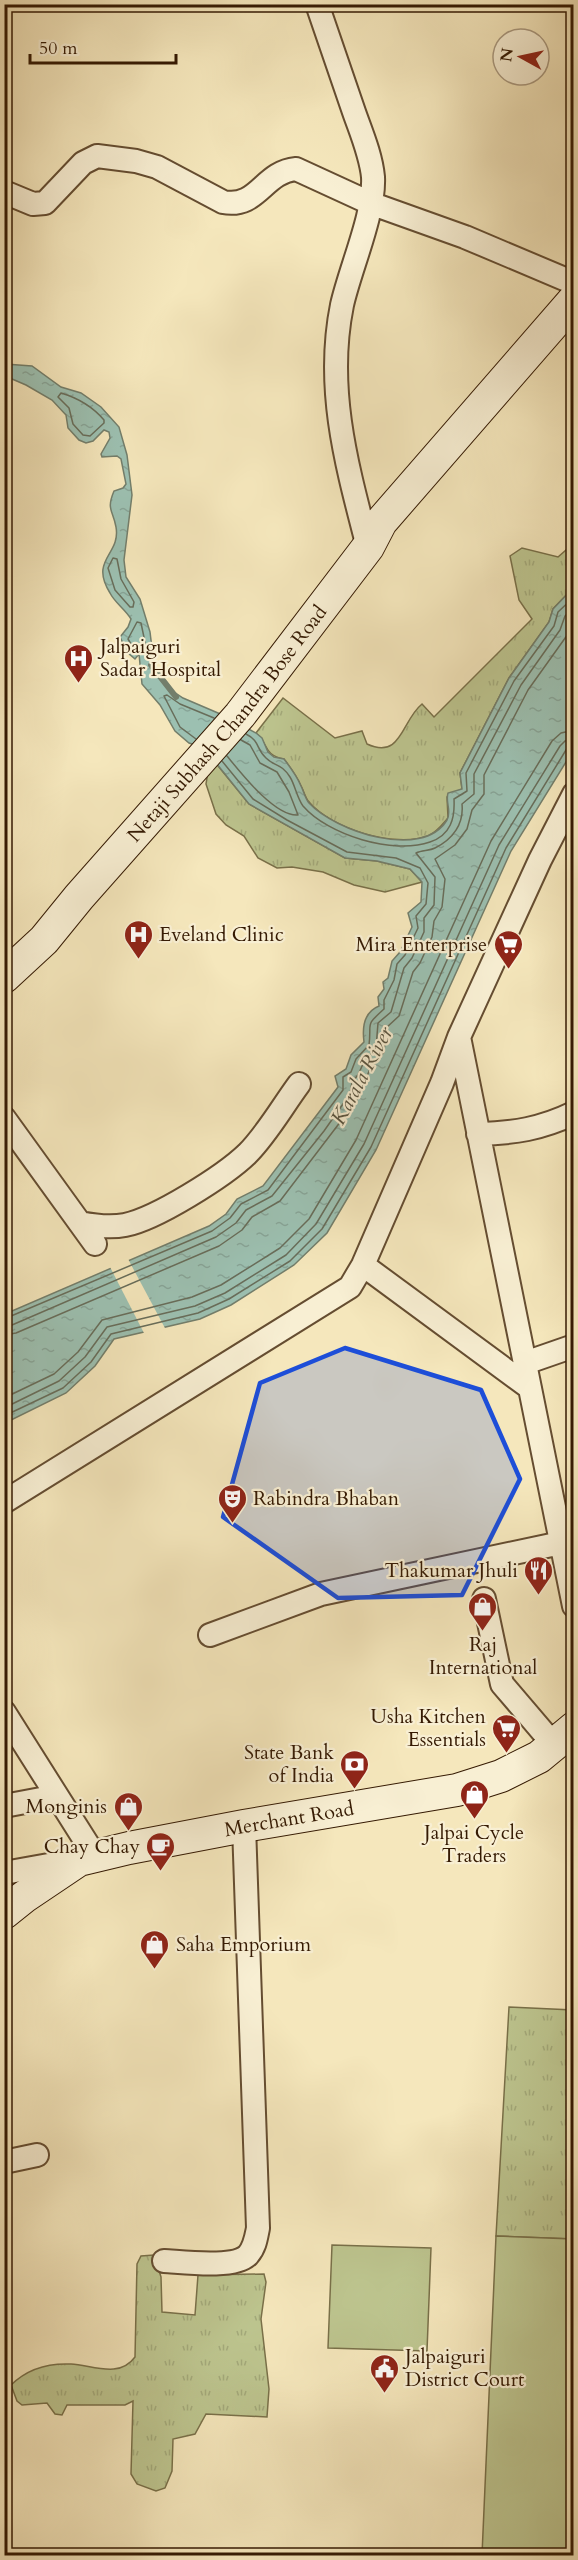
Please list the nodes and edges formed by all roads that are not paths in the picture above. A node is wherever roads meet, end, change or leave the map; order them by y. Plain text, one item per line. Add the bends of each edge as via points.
1 (317, 4) edge
2 (4, 192) edge
3 (370, 203) junction
4 (573, 283) edge
5 (573, 300) edge
6 (573, 326) edge
7 (368, 547) junction
8 (573, 794) edge
9 (79, 897) junction
10 (4, 955) edge
11 (4, 977) edge
12 (459, 1037) junction
13 (299, 1084) dead end
14 (573, 1113) edge
15 (4, 1118) edge
16 (478, 1134) junction
17 (80, 1223) junction
18 (95, 1244) dead end
19 (363, 1265) junction
20 (573, 1346) edge
21 (525, 1363) junction
22 (530, 1388) junction
23 (4, 1502) edge
24 (561, 1543) junction
25 (484, 1599) dead end
26 (573, 1606) edge
27 (210, 1635) dead end
28 (4, 1712) edge
29 (563, 1736) edge
30 (13, 1741) edge
31 (57, 1796) junction
32 (4, 1806) edge
33 (244, 1826) junction
34 (87, 1858) junction
35 (4, 1873) edge
36 (4, 1913) edge
37 (38, 2155) dead end
38 (4, 2162) edge
39 (164, 2261) dead end

1 - 3 street via 366,145 373,177
2 - 3 street via 33,204 45,203 83,163 98,156 148,164 234,204 251,198 276,175 296,169
3 - 4 street via 465,237
3 - 7 street via 343,304 335,358 340,431
5 - 7 street, Netaji Subhash Chandra Bose Road via 381,522
6 - 7 street, Netaji Subhash Chandra Bose Road via 394,532
7 - 9 street, Netaji Subhash Chandra Bose Road via 240,715
8 - 12 street
9 - 10 street, Netaji Subhash Chandra Bose Road via 34,926
9 - 11 street, Netaji Subhash Chandra Bose Road via 44,940
12 - 16 street
12 - 19 street
13 - 17 street via 248,1153 207,1184 127,1225
14 - 16 street via 512,1134
15 - 17 street
16 - 21 street
17 - 18 street
19 - 22 street
19 - 23 street via 350,1287 265,1352 74,1468
20 - 21 street
21 - 22 street
22 - 24 street
24 - 26 street
24 - 27 street via 321,1594
25 - 29 street via 502,1684
28 - 30 street
29 - 33 street, Merchant Road via 539,1756 501,1776 458,1790
30 - 31 street
31 - 32 street
31 - 34 street
33 - 34 street, Merchant Road
33 - 39 street via 258,2228 248,2256 239,2260
34 - 35 street
34 - 36 street, Merchant Road
37 - 38 street

